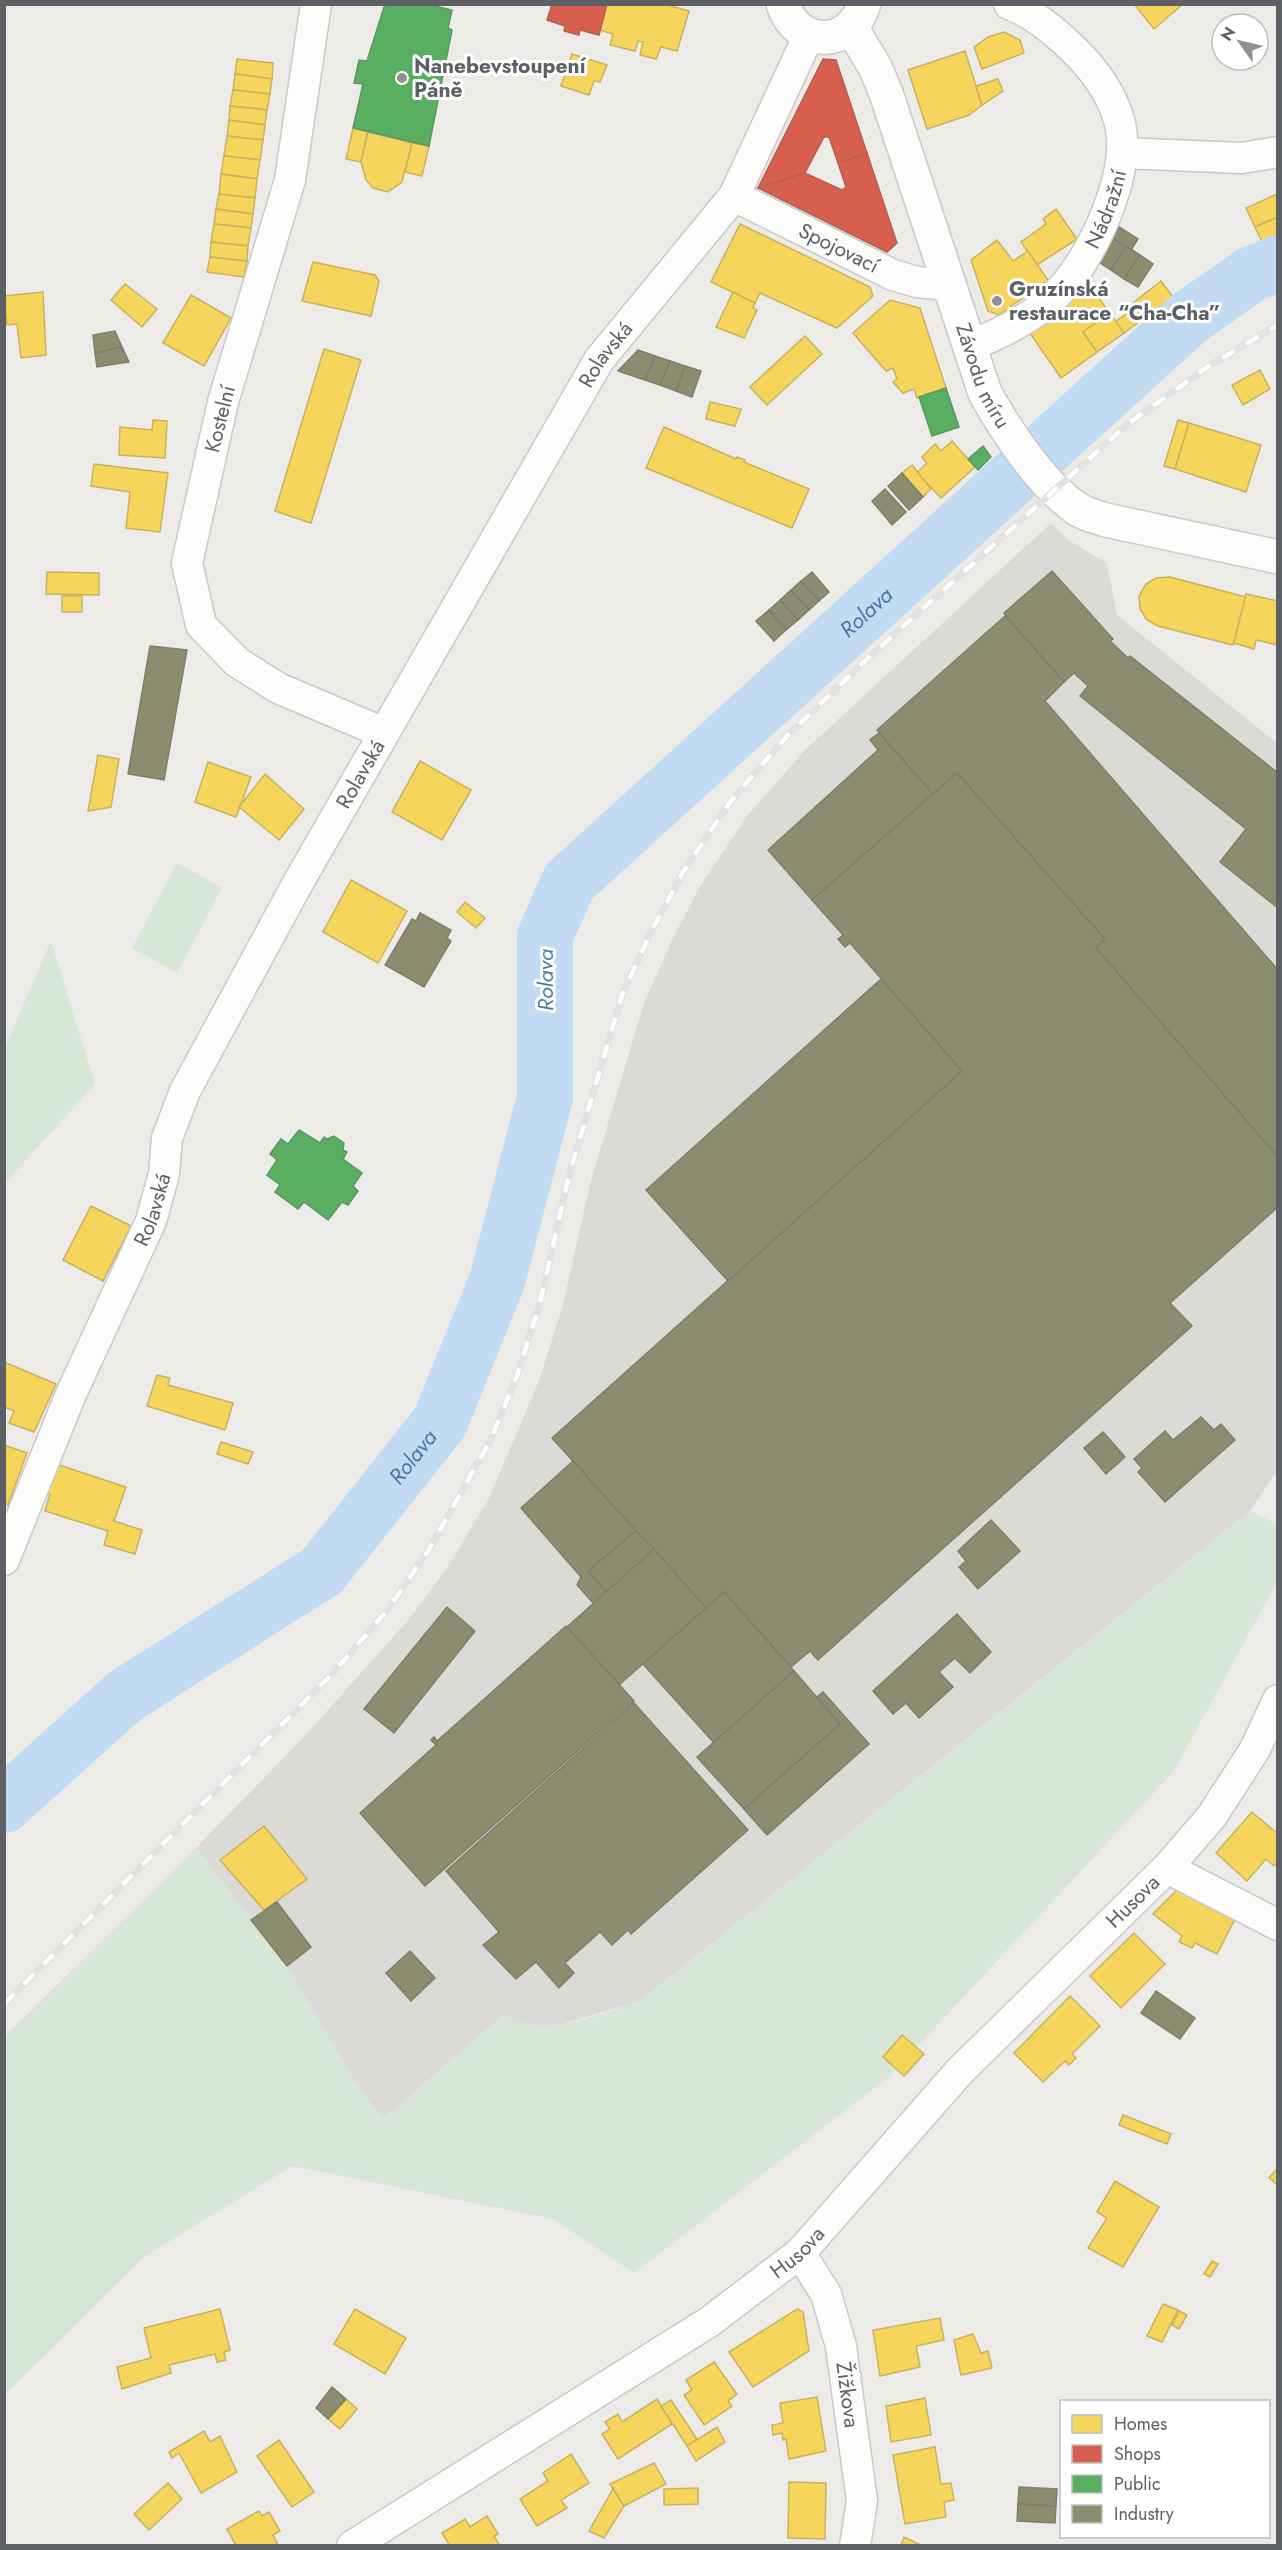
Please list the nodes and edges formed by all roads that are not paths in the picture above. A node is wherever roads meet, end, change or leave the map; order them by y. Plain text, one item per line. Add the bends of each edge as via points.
1 (316, 4) edge
2 (783, 4) edge
3 (1009, 4) edge
4 (857, 16) edge
5 (809, 35) junction
6 (1278, 152) edge
7 (1122, 153) junction
8 (734, 196) junction
9 (948, 285) junction
10 (969, 346) junction
11 (1278, 557) edge
12 (384, 733) junction
13 (4, 1560) edge
14 (1278, 1700) edge
15 (1167, 1868) junction
16 (1278, 1925) edge
17 (800, 2253) junction
18 (352, 2546) edge
19 (855, 2546) edge

1 - 12 street, Kostelní via 290,180 223,402 187,562 201,625 237,662 278,687
2 - 5 main road via 788,18
3 - 7 street, Nádražní via 1052,29 1106,89 1120,122
4 - 5 main road, Závodu míru via 831,37
4 - 9 main road, Závodu míru
5 - 8 street, Rolavská
6 - 7 street, Nádražní via 1242,158
7 - 10 street, Nádražní via 1113,195 1098,233 1065,286 1007,329
8 - 9 street, Spojovací via 893,275
8 - 12 street, Rolavská via 599,360
9 - 10 main road, Závodu míru
10 - 11 main road, Závodu míru via 997,415 1046,479 1081,511 1106,520
12 - 13 street, Rolavská via 298,881 185,1091 167,1138 164,1174 151,1221 71,1394
14 - 15 street, Husova via 1255,1749 1212,1816
15 - 16 street, Husova
15 - 17 street, Husova via 960,2071
17 - 18 street, Husova via 709,2322
17 - 19 street, Žižkova via 826,2294 841,2346 862,2501

